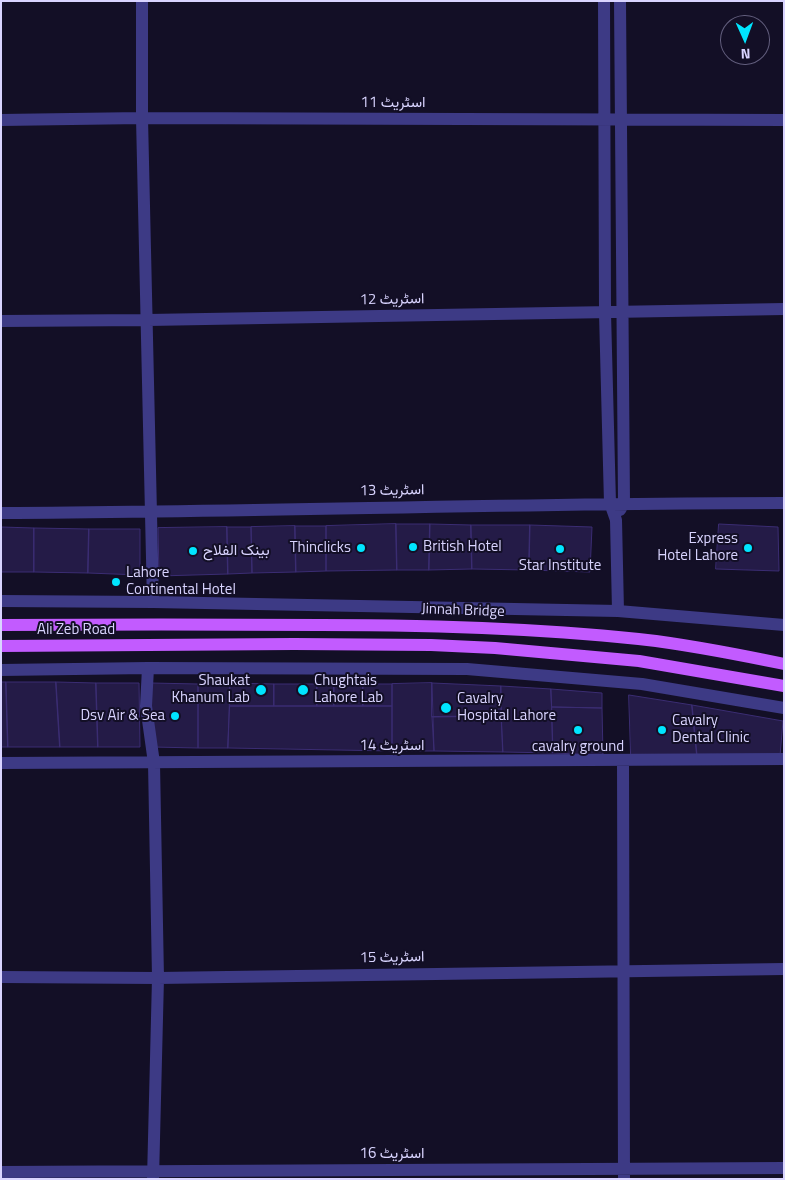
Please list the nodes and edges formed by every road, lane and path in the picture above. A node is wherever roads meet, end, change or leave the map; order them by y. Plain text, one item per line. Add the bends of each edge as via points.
1 (142, 1) edge
2 (604, 1) edge
3 (620, 1) edge
4 (142, 118) junction
5 (1, 120) edge
6 (604, 120) junction
7 (621, 120) junction
8 (784, 120) edge
9 (784, 309) edge
10 (623, 312) junction
11 (604, 313) junction
12 (148, 320) junction
13 (1, 321) edge
14 (610, 503) junction
15 (624, 503) junction
16 (784, 503) edge
17 (151, 512) junction
18 (1, 513) edge
19 (616, 520) junction
20 (1, 601) edge
21 (153, 602) junction
22 (618, 611) junction
23 (138, 624) joint
24 (1, 625) edge
25 (784, 625) edge
26 (1, 646) edge
27 (784, 664) edge
28 (148, 668) junction
29 (1, 670) edge
30 (784, 686) edge
31 (784, 708) edge
32 (784, 759) edge
33 (623, 761) junction
34 (1, 763) edge
35 (154, 763) junction
36 (784, 969) edge
37 (624, 971) junction
38 (1, 978) edge
39 (158, 978) junction
40 (784, 1168) edge
41 (1, 1172) edge
42 (624, 1174) edge
43 (153, 1175) edge

1 - 4 street
2 - 6 street
3 - 7 street
4 - 5 street, اسٹریٹ 11
4 - 6 street, اسٹریٹ 11
4 - 12 street
6 - 7 street, اسٹریٹ 11
6 - 11 street
7 - 8 street, اسٹریٹ 11
7 - 10 street
9 - 10 street, اسٹریٹ 12
10 - 11 street, اسٹریٹ 12
10 - 15 street
11 - 12 street, اسٹریٹ 12
11 - 14 street
12 - 13 street, اسٹریٹ 12
12 - 17 street
14 - 15 street, اسٹریٹ 13
14 - 17 street, اسٹریٹ 13
14 - 19 street
15 - 16 street, اسٹریٹ 13
15 - 19 street
17 - 18 street, اسٹریٹ 13
17 - 21 street
19 - 22 street
20 - 21 street
21 - 22 street
22 - 25 street
23 - 24 main road, Ali Zeb Road
23 - 27 main road, Jinnah Bridge via 434,625 561,632 709,649
26 - 30 main road, Ali Zeb Road via 304,644 495,648 638,661
28 - 29 street
28 - 31 street via 467,669 642,684
28 - 35 street via 146,706
32 - 33 street, اسٹریٹ 14
33 - 35 street, اسٹریٹ 14
33 - 37 street
34 - 35 street, اسٹریٹ 14
35 - 39 street
36 - 37 street, اسٹریٹ 15
37 - 39 street, اسٹریٹ 15
37 - 42 street
38 - 39 street, اسٹریٹ 15
39 - 43 street
40 - 42 street, اسٹریٹ 16
41 - 43 street, اسٹریٹ 16
42 - 43 street, اسٹریٹ 16

